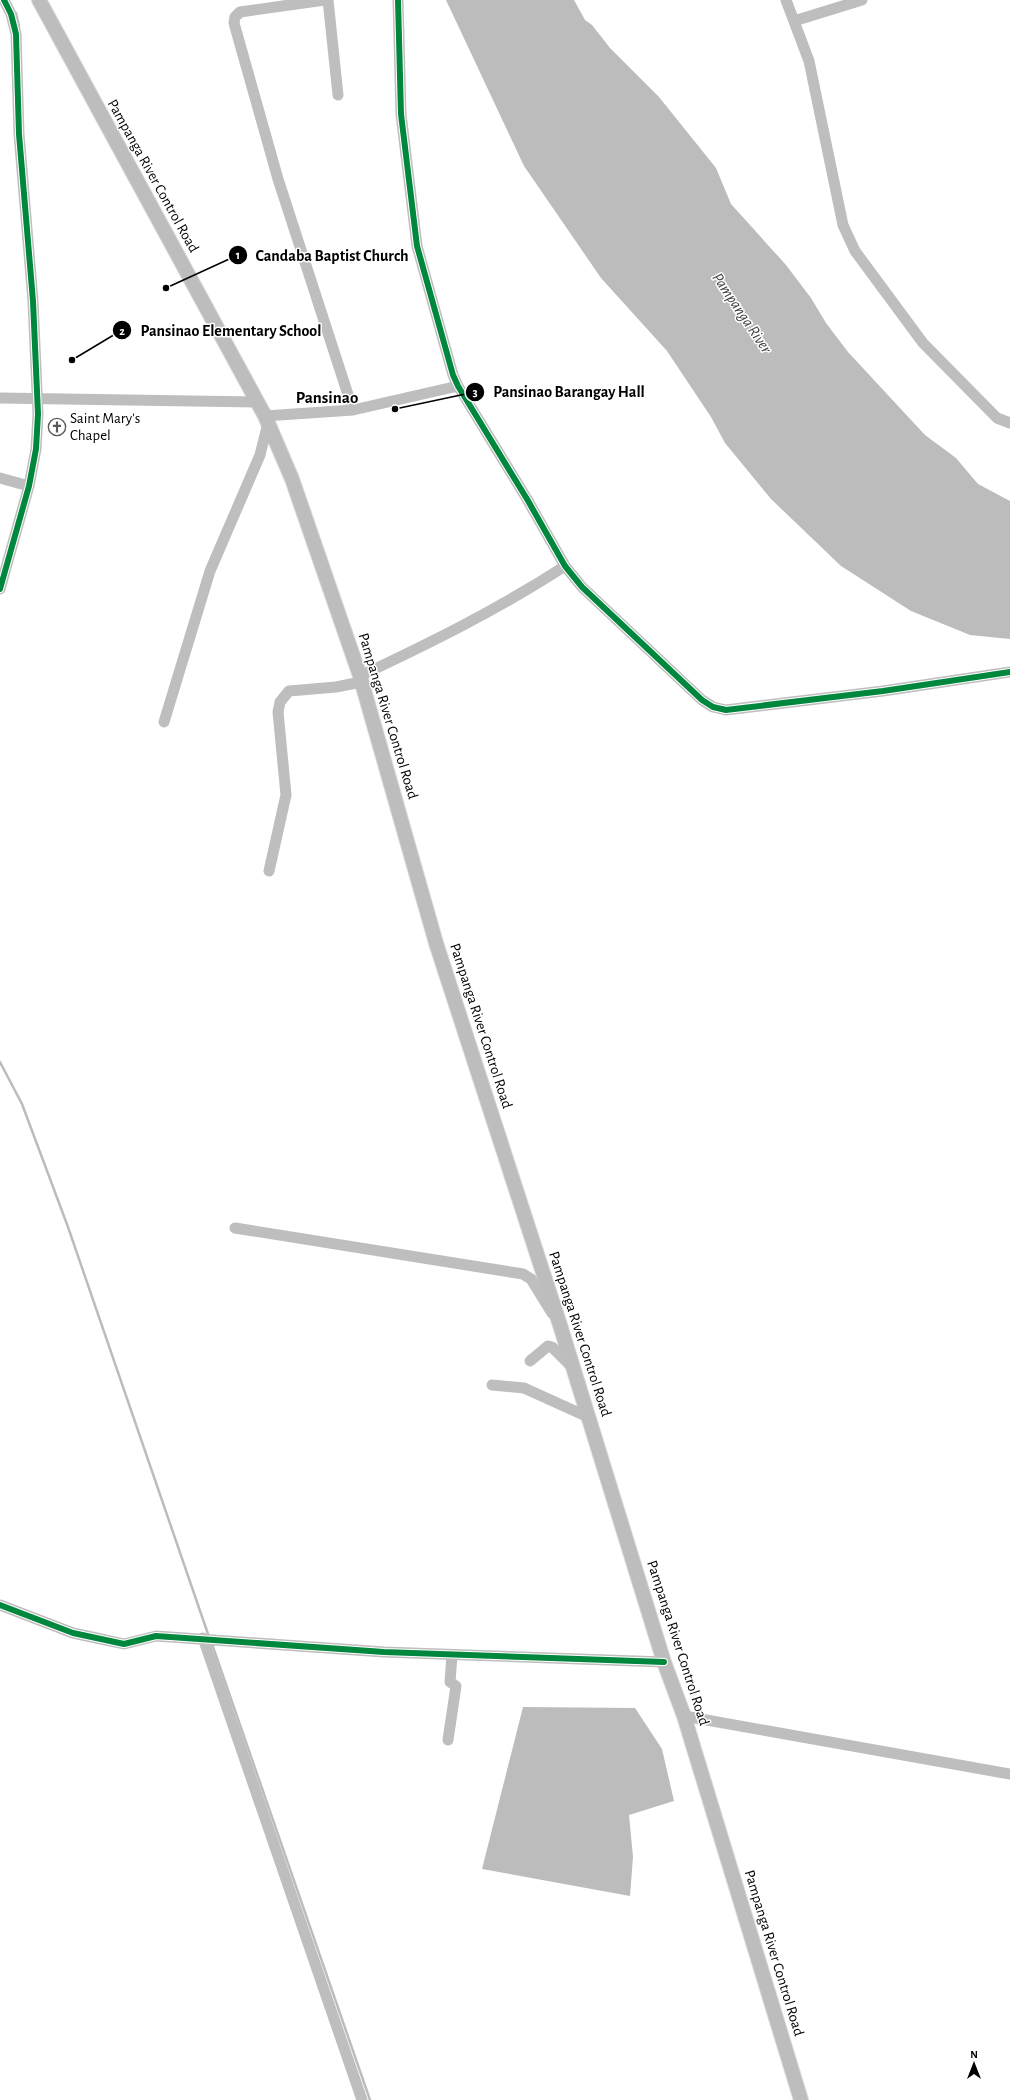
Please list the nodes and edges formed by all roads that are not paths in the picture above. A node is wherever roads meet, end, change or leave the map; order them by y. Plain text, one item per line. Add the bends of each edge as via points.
1 (4, 0) edge
2 (39, 0) edge
3 (326, 0) edge
4 (398, 0) edge
5 (786, 0) edge
6 (862, 0) edge
7 (794, 21) junction
8 (338, 94) dead end
9 (458, 386) junction
10 (0, 398) edge
11 (38, 399) junction
12 (257, 402) junction
13 (353, 410) junction
14 (267, 419) junction
15 (1010, 423) edge
16 (0, 478) edge
17 (29, 486) junction
18 (564, 566) junction
19 (0, 589) edge
20 (1010, 672) edge
21 (360, 679) junction
22 (164, 722) dead end
23 (269, 871) dead end
24 (234, 1228) dead end
25 (560, 1325) junction
26 (530, 1361) dead end
27 (573, 1368) junction
28 (492, 1385) dead end
29 (588, 1416) junction
30 (0, 1605) edge
31 (203, 1638) junction
32 (452, 1655) junction
33 (664, 1662) junction
34 (684, 1716) junction
35 (448, 1740) dead end
36 (1010, 1774) edge
37 (362, 2100) edge
38 (801, 2100) edge

1 - 11 street via 13,19 16,34 19,134 33,301
2 - 12 main road, Pampanga River Control Road
3 - 8 street
3 - 13 street via 240,12 234,23 278,179
4 - 9 street via 401,114 417,246
5 - 7 street
6 - 7 street
7 - 15 street via 818,98 844,225 855,251 923,342 997,418
9 - 13 street
9 - 18 street via 527,499
10 - 11 street
11 - 12 street
11 - 17 street via 38,430
12 - 14 main road, Pampanga River Control Road
13 - 14 street
14 - 21 main road, Pampanga River Control Road via 292,479
14 - 22 street via 260,455 210,571
16 - 17 street
17 - 19 street
18 - 20 street via 582,587 702,700 713,707 726,710
18 - 21 street via 451,633
21 - 23 street via 336,687 289,691 280,702 278,712 286,795
21 - 25 main road, Pampanga River Control Road via 436,943
24 - 25 street via 523,1274 531,1279
25 - 27 main road, Pampanga River Control Road
26 - 27 street via 548,1346
27 - 29 main road, Pampanga River Control Road
28 - 29 street via 524,1388
29 - 33 main road, Pampanga River Control Road
30 - 31 street via 73,1633 124,1644 149,1636
31 - 32 street
31 - 37 street
32 - 33 street
32 - 35 street via 450,1682 456,1686
33 - 34 main road, Pampanga River Control Road
34 - 36 street
34 - 38 main road, Pampanga River Control Road

